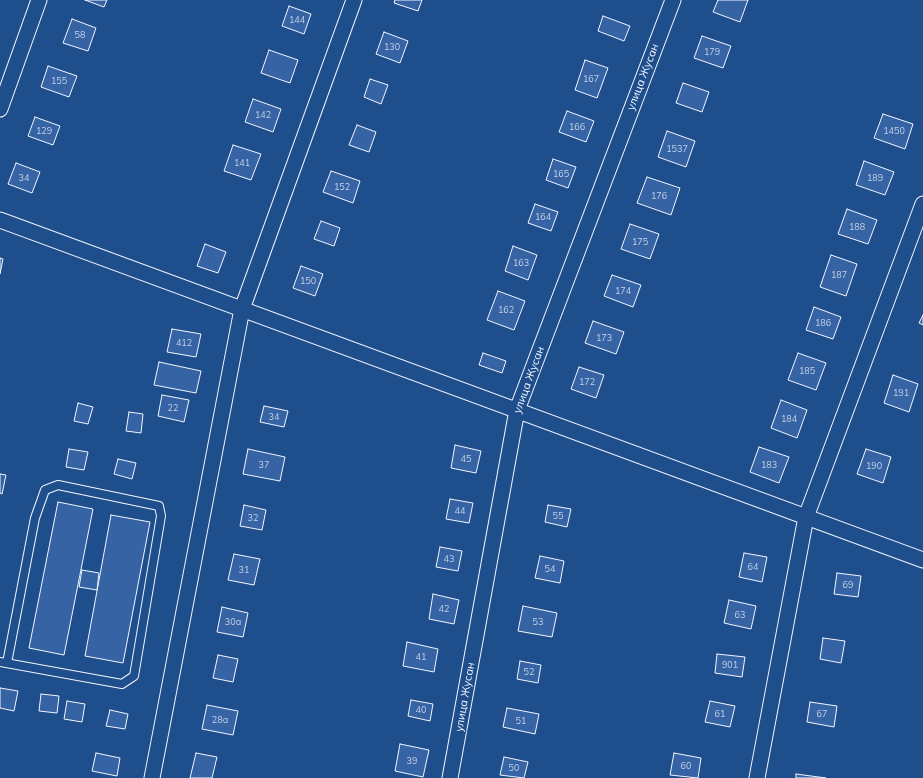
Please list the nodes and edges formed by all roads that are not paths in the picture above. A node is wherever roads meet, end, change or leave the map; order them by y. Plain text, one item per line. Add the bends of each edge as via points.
1 (39, 0) edge
2 (354, 0) edge
3 (673, 0) edge
4 (0, 109) edge
5 (923, 204) edge
6 (0, 220) edge
7 (242, 309) junction
8 (517, 410) junction
9 (806, 517) junction
10 (923, 560) edge
11 (3, 662) edge
12 (152, 778) edge
13 (450, 778) edge
14 (757, 778) edge

1 - 4 street
2 - 7 street
3 - 8 street, улица Жусан
5 - 9 street
6 - 7 street
7 - 8 street
7 - 12 street
8 - 9 street
8 - 13 street, улица Жусан
9 - 10 street
9 - 14 street
11 - 11 lane via 122,684 134,676 161,516 159,506 58,485 44,490 35,518

